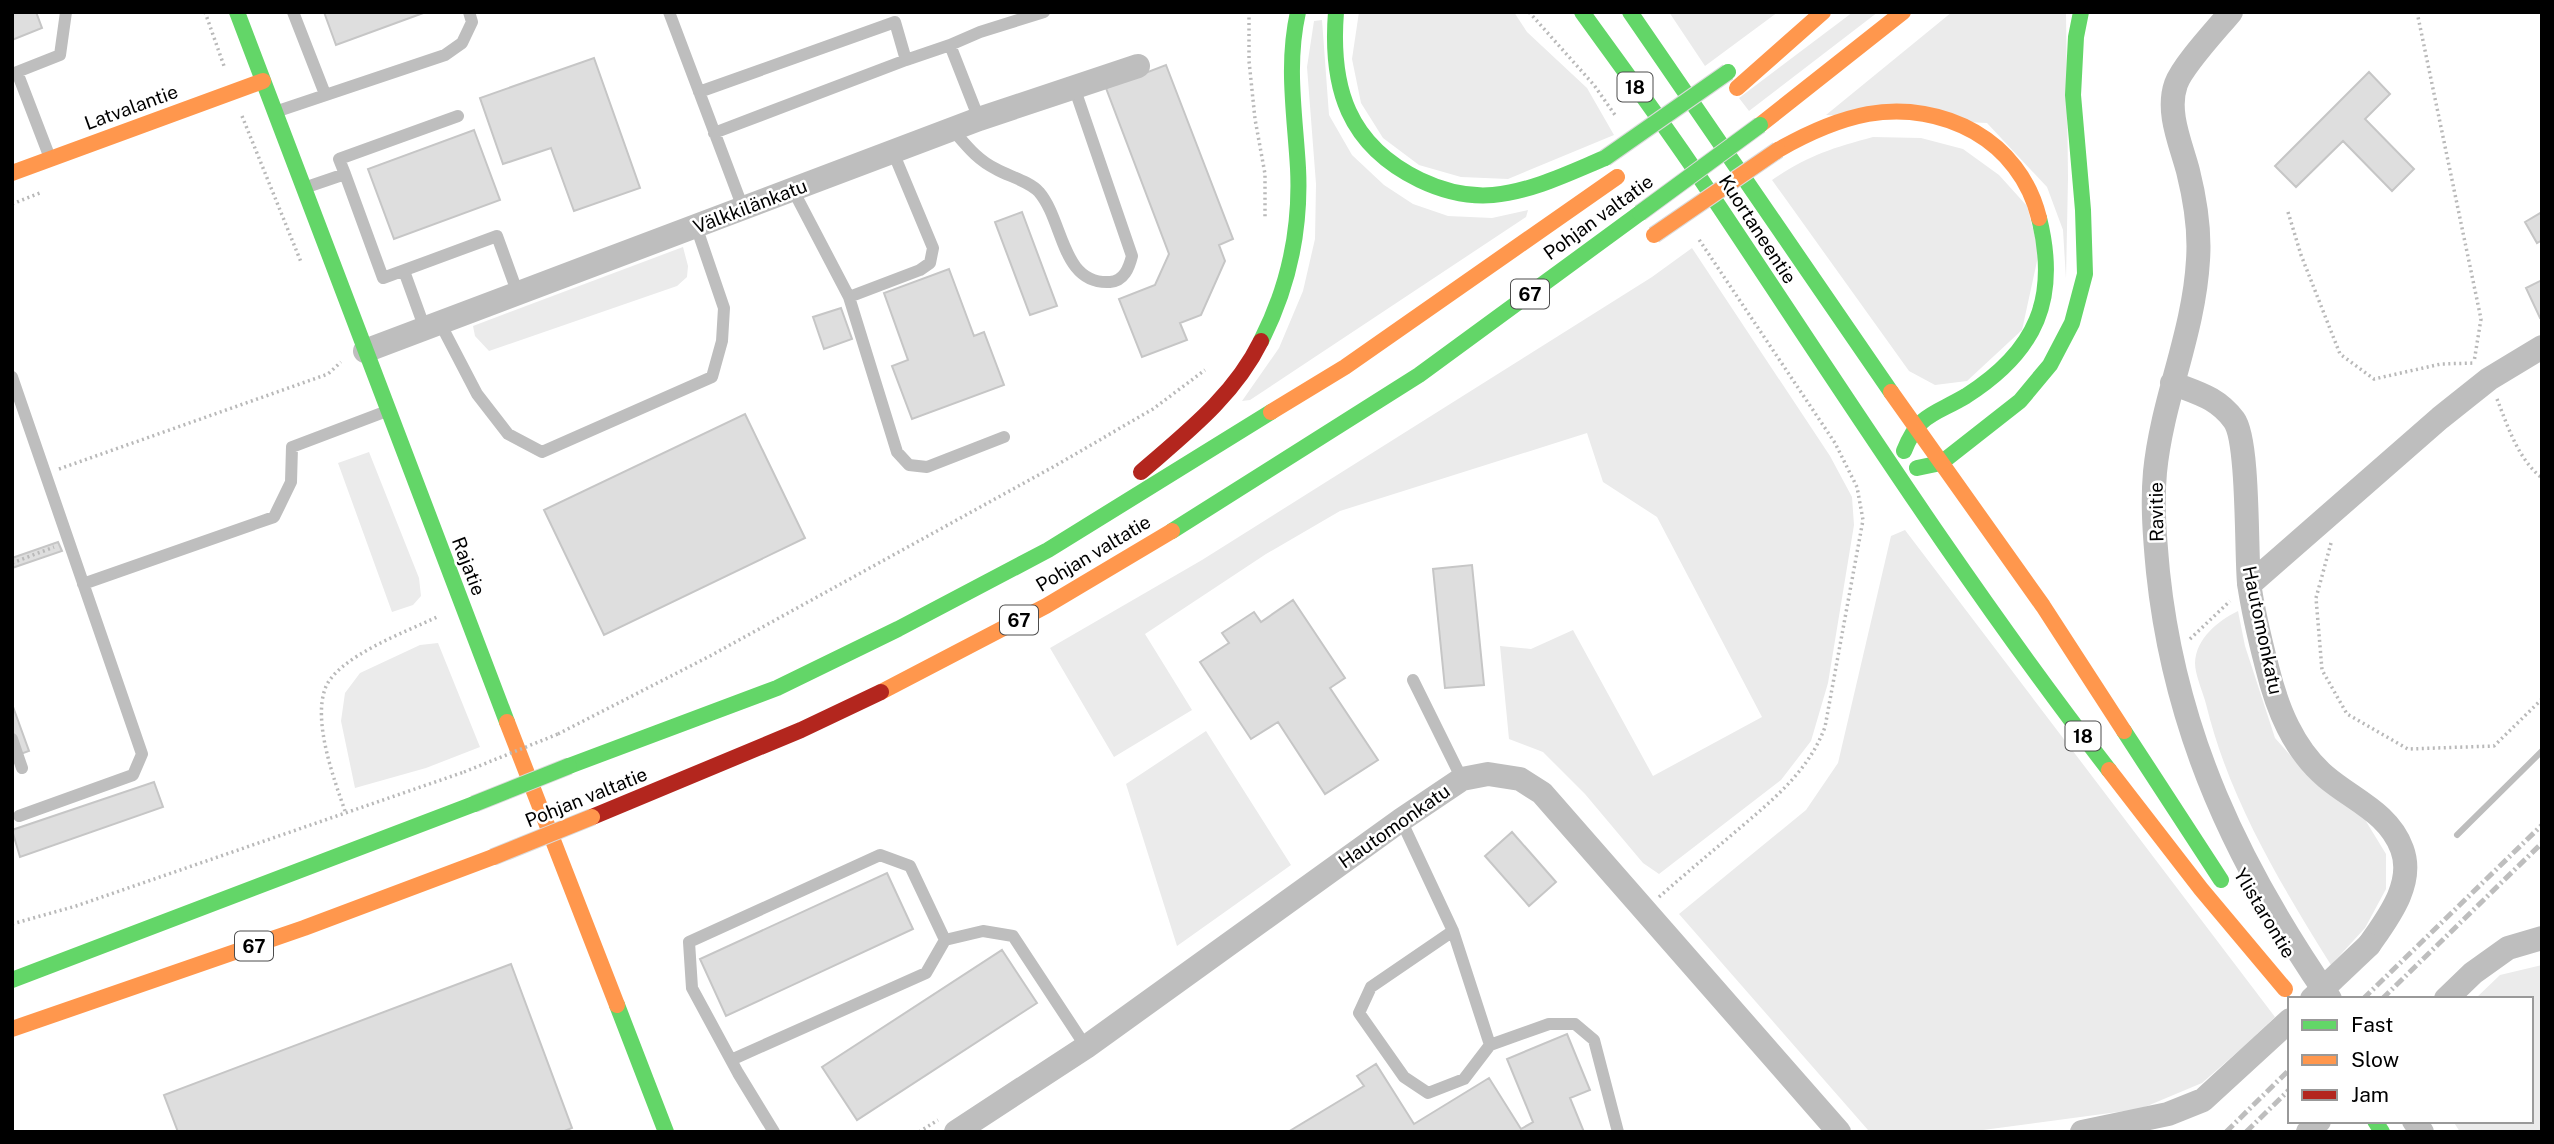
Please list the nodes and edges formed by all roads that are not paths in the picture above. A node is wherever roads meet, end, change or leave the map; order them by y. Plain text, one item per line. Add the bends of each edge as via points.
1 (66, 12) edge
2 (237, 12) edge
3 (293, 12) edge
4 (469, 12) edge
5 (669, 12) edge
6 (1044, 12) edge
7 (1298, 12) edge
8 (1336, 12) edge
9 (1582, 12) edge
10 (1630, 12) edge
11 (1823, 12) edge
12 (1903, 12) edge
13 (2081, 12) edge
14 (2231, 12) edge
15 (950, 46) junction
16 (906, 60) junction
17 (1138, 66) dead end
18 (15, 72) edge
19 (263, 81) junction
20 (1074, 88) junction
21 (699, 92) junction
22 (325, 94) junction
23 (275, 112) junction
24 (458, 116) dead end
25 (979, 119) junction
26 (952, 130) junction
27 (714, 133) junction
28 (1661, 145) dead end
29 (893, 152) junction
30 (51, 159) junction
31 (12, 173) edge
32 (1623, 173) dead end
33 (345, 174) junction
34 (304, 189) junction
35 (793, 190) junction
36 (743, 208) junction
37 (696, 226) junction
38 (1648, 239) dead end
39 (404, 271) junction
40 (517, 294) junction
41 (849, 297) junction
42 (432, 326) junction
43 (1494, 341) dead end
44 (2542, 347) edge
45 (365, 351) junction
46 (1419, 374) junction
47 (12, 377) edge
48 (2172, 383) junction
49 (388, 411) junction
50 (1915, 428) junction
51 (1004, 437) dead end
52 (1941, 463) junction
53 (1894, 473) junction
54 (1048, 550) junction
55 (83, 584) junction
56 (2249, 586) junction
57 (1413, 680) dead end
58 (12, 739) edge
59 (22, 768) dead end
60 (1462, 779) junction
61 (474, 804) junction
62 (19, 816) dead end
63 (1401, 820) junction
64 (2226, 889) dead end
65 (2239, 911) dead end
66 (111, 925) dead end
67 (1453, 931) junction
68 (2542, 938) edge
69 (945, 940) junction
70 (12, 980) edge
71 (2289, 994) edge
72 (2314, 997) edge
73 (2329, 997) edge
74 (2448, 997) edge
75 (2288, 1022) edge
76 (12, 1029) edge
77 (1490, 1045) junction
78 (1086, 1047) junction
79 (731, 1060) junction
80 (666, 1132) edge
81 (774, 1132) edge
82 (956, 1132) edge
83 (1618, 1132) edge
84 (1839, 1132) edge
85 (2082, 1132) edge

1 - 18 lane via 60,55
2 - 19 main road, Rajatie
3 - 22 lane
4 - 22 lane via 472,22 461,43 445,55
5 - 21 lane
6 - 15 lane
7 - 54 main road via 1292,57 1297,218 1287,275 1266,332 1221,400
8 - 11 main road, bridge via 1332,43 1336,80 1351,121 1376,152 1408,176 1448,191 1492,195 1536,186 1605,158
9 - 53 main road, Kuortaneentie / 18 via 1688,161
10 - 50 main road, Kuortaneentie / 18
11 - 28 main road
12 - 46 main road, Pohjan valtatie / 67, bridge via 1760,125
13 - 52 main road via 2073,94 2085,274 2072,323 2050,365 2020,401
14 - 48 street, Ravitie via 2176,83 2175,127 2195,209 2198,256 2195,298
15 - 16 lane
15 - 25 lane
16 - 21 lane via 895,22
16 - 27 lane
17 - 20 street, Välkkilänkatu
18 - 30 lane
19 - 23 main road, Rajatie
19 - 30 main road, Latvalantie
20 - 25 street, Välkkilänkatu
20 - 26 lane via 1132,256 1128,271 1114,282 1092,282 1076,270 1037,189 977,158
21 - 27 lane
22 - 23 lane
23 - 34 main road, Rajatie
24 - 33 lane via 340,159
25 - 26 street, Välkkilänkatu
26 - 29 street, Välkkilänkatu
27 - 36 lane
29 - 35 street, Välkkilänkatu
29 - 41 lane via 933,248 930,263
30 - 31 main road, Latvalantie
32 - 54 main road, Pohjan valtatie / 67 via 1345,366
33 - 34 lane
33 - 39 lane via 383,278
34 - 45 main road, Rajatie
35 - 36 street, Välkkilänkatu
35 - 41 lane
36 - 37 street, Välkkilänkatu
37 - 40 street, Välkkilänkatu
37 - 42 lane via 724,308 722,341 712,377 542,452 508,434
38 - 50 main road, bridge via 1778,150 1823,125 1860,114 1902,111 1939,114 1971,127 2018,170 2034,199 2049,271 2044,306 2029,340 2001,369
39 - 40 lane via 497,236
39 - 42 lane
40 - 42 street, Välkkilänkatu
41 - 51 lane via 897,452 909,465 927,467
42 - 45 street, Välkkilänkatu
43 - 46 main road
44 - 56 street via 2482,371 2440,418
45 - 49 main road, Rajatie
46 - 76 main road, Pohjan valtatie / 67, bridge via 1217,504 1033,613 801,730 493,857
47 - 55 lane
48 - 56 street, Hautomonkatu via 2210,397 2236,422 2244,450
48 - 73 street, Ravitie via 2162,417 2155,474 2155,541 2171,659 2189,727 2222,812 2253,873
49 - 55 lane via 292,447 291,482 274,517
49 - 80 main road, Rajatie
50 - 52 main road, Ylistarontie / 18
50 - 53 main road
52 - 53 main road
52 - 64 main road, Ylistarontie / 18 via 2050,617
53 - 71 main road, Ylistarontie / 18 via 2064,712
54 - 61 main road, Pohjan valtatie / 67, bridge via 777,688
55 - 62 lane via 142,754 133,775
56 - 72 street, Hautomonkatu, bridge via 2267,667 2281,712 2299,748 2326,778 2386,822 2403,849 2405,877 2394,909 2369,945
57 - 60 lane
58 - 59 lane
60 - 63 street, Hautomonkatu
60 - 84 street, Hautomonkatu via 1488,774 1520,779 1542,793
61 - 66 main road
61 - 70 main road, Pohjan valtatie / 67
63 - 67 lane
63 - 78 street, Hautomonkatu
65 - 71 main road, Ylistarontie / 18
67 - 77 lane
67 - 77 lane via 1371,987 1359,1013 1404,1077 1428,1093 1464,1079
68 - 74 street via 2508,948 2473,972
69 - 78 lane via 984,931 1013,936
69 - 79 lane via 926,974
69 - 79 lane via 910,866 880,855 689,942 692,988
75 - 85 street via 2203,1100 2168,1114
77 - 83 lane via 1549,1024 1574,1024 1594,1040
78 - 82 street, Hautomonkatu
79 - 81 lane

